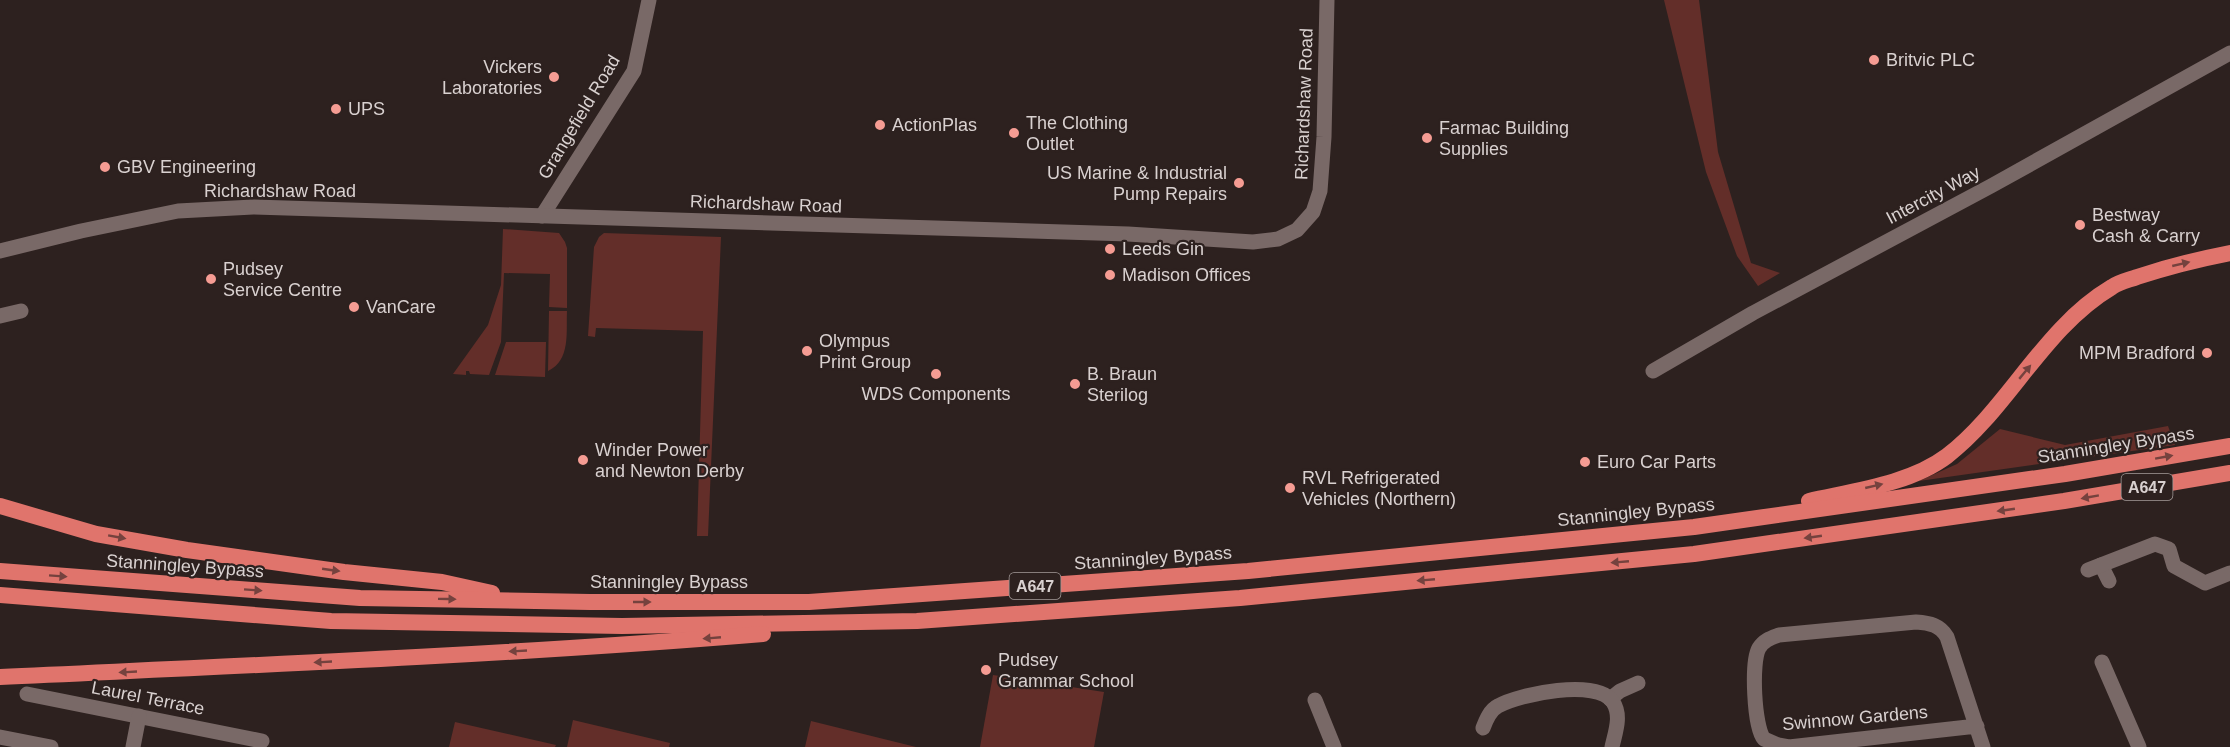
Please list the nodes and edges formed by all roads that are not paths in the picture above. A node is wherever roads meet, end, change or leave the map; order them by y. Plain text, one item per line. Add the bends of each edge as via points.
1 (649, 0) edge
2 (1328, 0) edge
3 (2230, 53) edge
4 (542, 216) junction
5 (0, 251) edge
6 (2230, 253) edge
7 (21, 311) dead end
8 (0, 316) edge
9 (1653, 371) dead end
10 (2230, 446) edge
11 (2230, 473) edge
12 (0, 506) edge
13 (1694, 527) junction
14 (0, 571) edge
15 (2230, 573) edge
16 (2109, 581) dead end
17 (0, 595) edge
18 (535, 601) junction
19 (917, 621) junction
20 (2102, 662) dead end
21 (0, 677) edge
22 (1638, 683) dead end
23 (27, 694) dead end
24 (1610, 699) junction
25 (1315, 700) dead end
26 (139, 716) junction
27 (1977, 726) junction
28 (1483, 728) dead end
29 (0, 737) edge
30 (262, 741) dead end
31 (1761, 743) edge
32 (51, 747) edge
33 (133, 747) edge
34 (1334, 747) edge
35 (1612, 747) edge
36 (1983, 747) edge
37 (2139, 747) edge

1 - 4 street, Grangefield Road via 634,71
2 - 4 street, Richardshaw Road via 1320,191 1312,212 1297,230 1278,239 1252,242 1128,234
3 - 9 street, Intercity Way
4 - 5 street, Richardshaw Road via 215,208 178,211
13 -> 6 highway via 1901,480 1945,457 1979,427 2065,325 2114,285
7 - 8 street
13 -> 10 highway, Stanningley Bypass / A647 via 2065,474
11 -> 19 highway, A647 via 1694,554 1240,598
12 -> 18 highway via 108,536 187,550 442,582
18 -> 13 highway, Stanningley Bypass / A647 via 821,601 1248,571
14 -> 18 highway, Stanningley Bypass / A647 via 360,598
15 - 16 street via 2205,583 2174,566 2169,549 2155,544 2095,567
17 - 19 highway, A647 via 331,621 622,626
19 -> 21 highway via 617,646
20 - 37 street
22 - 24 street
23 - 26 street, Laurel Terrace
24 - 28 street via 1585,689 1520,698 1496,707
24 - 35 street via 1615,704 1618,722
25 - 34 street
26 - 30 street, Laurel Terrace
26 - 33 street
27 - 31 street, Swinnow Gardens via 1789,747
27 - 31 street, Swinnow Gardens via 1947,637 1935,625 1916,622 1779,635 1761,645 1754,667
27 - 36 street, Swinnow Gardens
29 - 32 street

